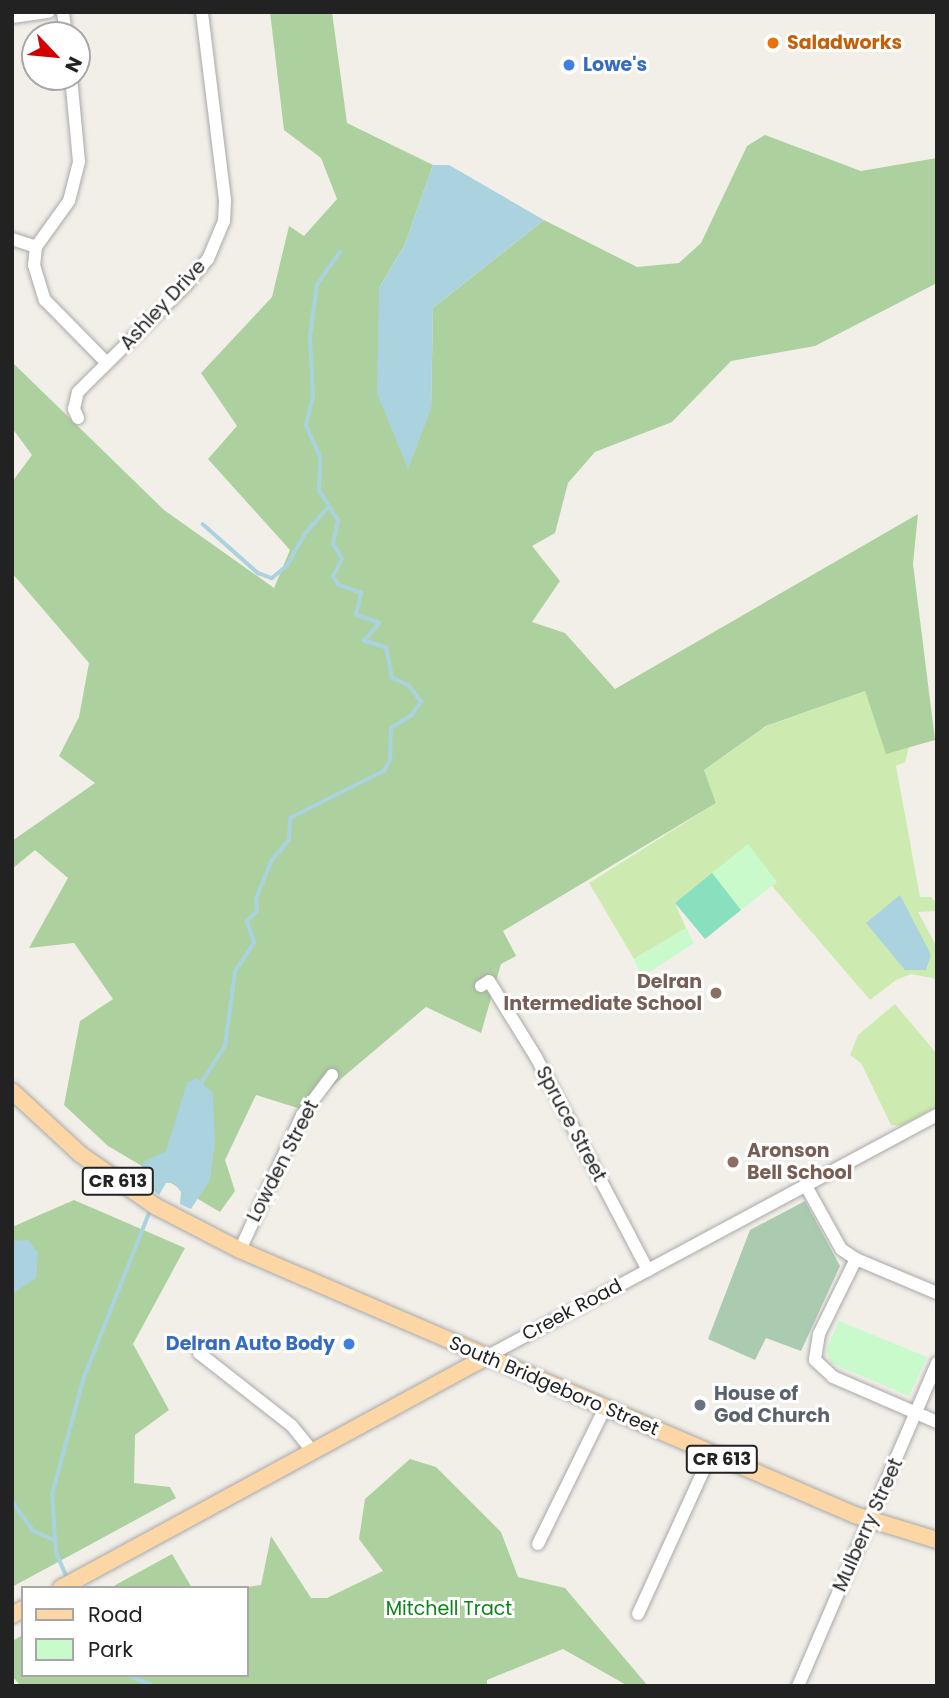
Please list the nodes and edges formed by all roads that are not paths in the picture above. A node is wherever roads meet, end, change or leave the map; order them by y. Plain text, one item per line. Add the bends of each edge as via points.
1 (49, 12) edge
2 (202, 12) edge
3 (12, 17) edge
4 (72, 91) edge
5 (12, 239) edge
6 (36, 247) junction
7 (107, 363) junction
8 (78, 418) dead end
9 (485, 984) dead end
10 (332, 1075) dead end
11 (12, 1091) edge
12 (937, 1115) edge
13 (806, 1186) junction
14 (240, 1250) junction
15 (856, 1259) junction
16 (648, 1270) junction
17 (937, 1293) edge
18 (200, 1353) dead end
19 (486, 1357) junction
20 (937, 1363) edge
21 (605, 1408) junction
22 (916, 1413) junction
23 (937, 1422) edge
24 (313, 1452) junction
25 (711, 1454) junction
26 (869, 1520) junction
27 (937, 1540) edge
28 (538, 1544) dead end
29 (937, 1549) edge
30 (67, 1584) edge
31 (638, 1614) dead end
32 (798, 1686) edge

1 - 3 street
2 - 7 street, Ashley Drive via 224,221 208,259
4 - 6 street via 79,162 74,189
5 - 6 street
6 - 7 street via 36,276 45,300
7 - 8 street, Ashley Drive via 78,392
9 - 16 street, Spruce Street via 536,1057
10 - 14 street, Lowden Street via 302,1115
11 - 14 main road, CR 613 via 80,1154 155,1206
12 - 13 street, Creek Road
13 - 15 street via 841,1249
13 - 16 street, Creek Road
14 - 19 main road, South Bridgeboro Street / CR 613
15 - 17 street
15 - 22 street via 819,1334 816,1363 833,1377
16 - 19 street, Creek Road
18 - 24 street via 292,1426
19 - 21 main road, South Bridgeboro Street / CR 613
19 - 24 main road, Creek Road
20 - 22 street, Mulberry Street
21 - 25 main road, South Bridgeboro Street / CR 613
21 - 28 street
22 - 23 street
22 - 26 street, Mulberry Street
24 - 30 main road, Creek Road
25 - 26 main road, South Bridgeboro Street / CR 613
25 - 31 street
26 - 27 main road, South Bridgeboro Street / CR 613
26 - 29 main road, South Bridgeboro Street / CR 613
26 - 32 street, Mulberry Street

